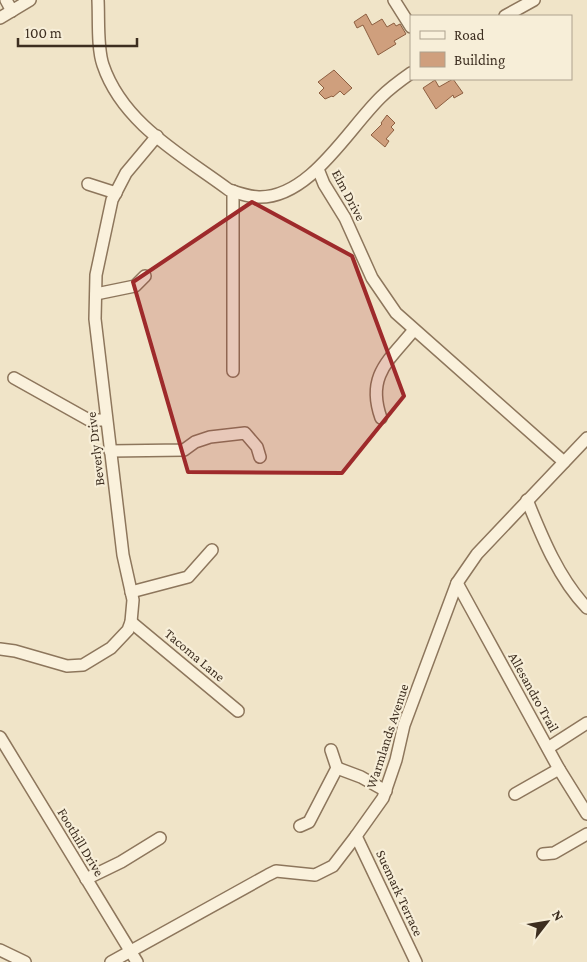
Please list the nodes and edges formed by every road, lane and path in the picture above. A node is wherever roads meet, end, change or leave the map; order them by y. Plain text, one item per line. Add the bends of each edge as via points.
1 (6, 0) edge
2 (30, 0) edge
3 (98, 0) edge
4 (394, 0) edge
5 (534, 0) edge
6 (12, 11) junction
7 (506, 15) edge
8 (0, 18) edge
9 (410, 24) edge
10 (410, 73) edge
11 (157, 136) junction
12 (318, 169) junction
13 (88, 184) dead end
14 (233, 191) junction
15 (116, 192) junction
16 (146, 276) dead end
17 (96, 294) junction
18 (414, 331) junction
19 (233, 371) dead end
20 (14, 378) dead end
21 (381, 418) dead end
22 (106, 420) junction
23 (587, 438) edge
24 (110, 451) junction
25 (260, 457) dead end
26 (564, 462) junction
27 (527, 500) junction
28 (212, 550) dead end
29 (457, 583) junction
30 (131, 592) junction
31 (587, 608) edge
32 (132, 622) junction
33 (0, 649) edge
34 (238, 711) dead end
35 (587, 723) edge
36 (0, 737) edge
37 (548, 748) junction
38 (331, 750) dead end
39 (337, 768) junction
40 (559, 769) junction
41 (386, 791) junction
42 (515, 794) dead end
43 (587, 814) edge
44 (300, 826) dead end
45 (587, 834) edge
46 (356, 836) junction
47 (160, 838) dead end
48 (543, 854) dead end
49 (86, 878) junction
50 (0, 950) edge
51 (130, 951) junction
52 (25, 962) edge
53 (111, 962) edge
54 (137, 962) edge
55 (416, 962) edge

1 - 6 street
2 - 6 street
3 - 11 street, Elm Drive via 102,63 124,104 146,129
4 - 9 street
5 - 7 street
6 - 8 street
10 - 12 street via 381,96
11 - 14 street, Elm Drive
11 - 15 street, Beverly Drive via 126,173
12 - 14 street, Elm Drive via 283,192 259,197
12 - 18 street, Elm Drive via 379,290
13 - 15 street
14 - 19 street
15 - 17 street, Beverly Drive via 96,275
16 - 17 street via 135,286
17 - 22 street, Beverly Drive via 95,319
18 - 21 street via 380,371 375,397
18 - 26 street, Elm Drive
20 - 22 street via 89,420
22 - 24 street, Beverly Drive
23 - 26 street, Warmlands Avenue
24 - 25 street via 184,450 202,440 245,433 257,447
24 - 30 street, Beverly Drive via 122,555
26 - 27 street, Warmlands Avenue
27 - 29 street, Warmlands Avenue via 478,554
27 - 31 street via 542,536
28 - 30 street via 188,577
29 - 37 street, Allesandro Trail
29 - 41 street, Warmlands Avenue via 404,725
30 - 32 street, Beverly Drive
32 - 33 street via 111,648 83,665 67,666
32 - 34 street, Tacoma Lane
35 - 37 street
36 - 49 street, Foothill Drive
37 - 40 street, Allesandro Trail
38 - 39 street
39 - 41 street
39 - 44 street via 309,822
40 - 42 street
40 - 43 street, Allesandro Trail
41 - 46 street, Warmlands Avenue
45 - 48 street via 554,854
46 - 51 street, Warmlands Avenue via 333,866 315,875 276,872 268,875
46 - 55 street, Suemark Terrace
47 - 49 street via 121,862
49 - 51 street, Foothill Drive
50 - 52 street
51 - 53 street, Warmlands Avenue
51 - 54 street, Foothill Drive

